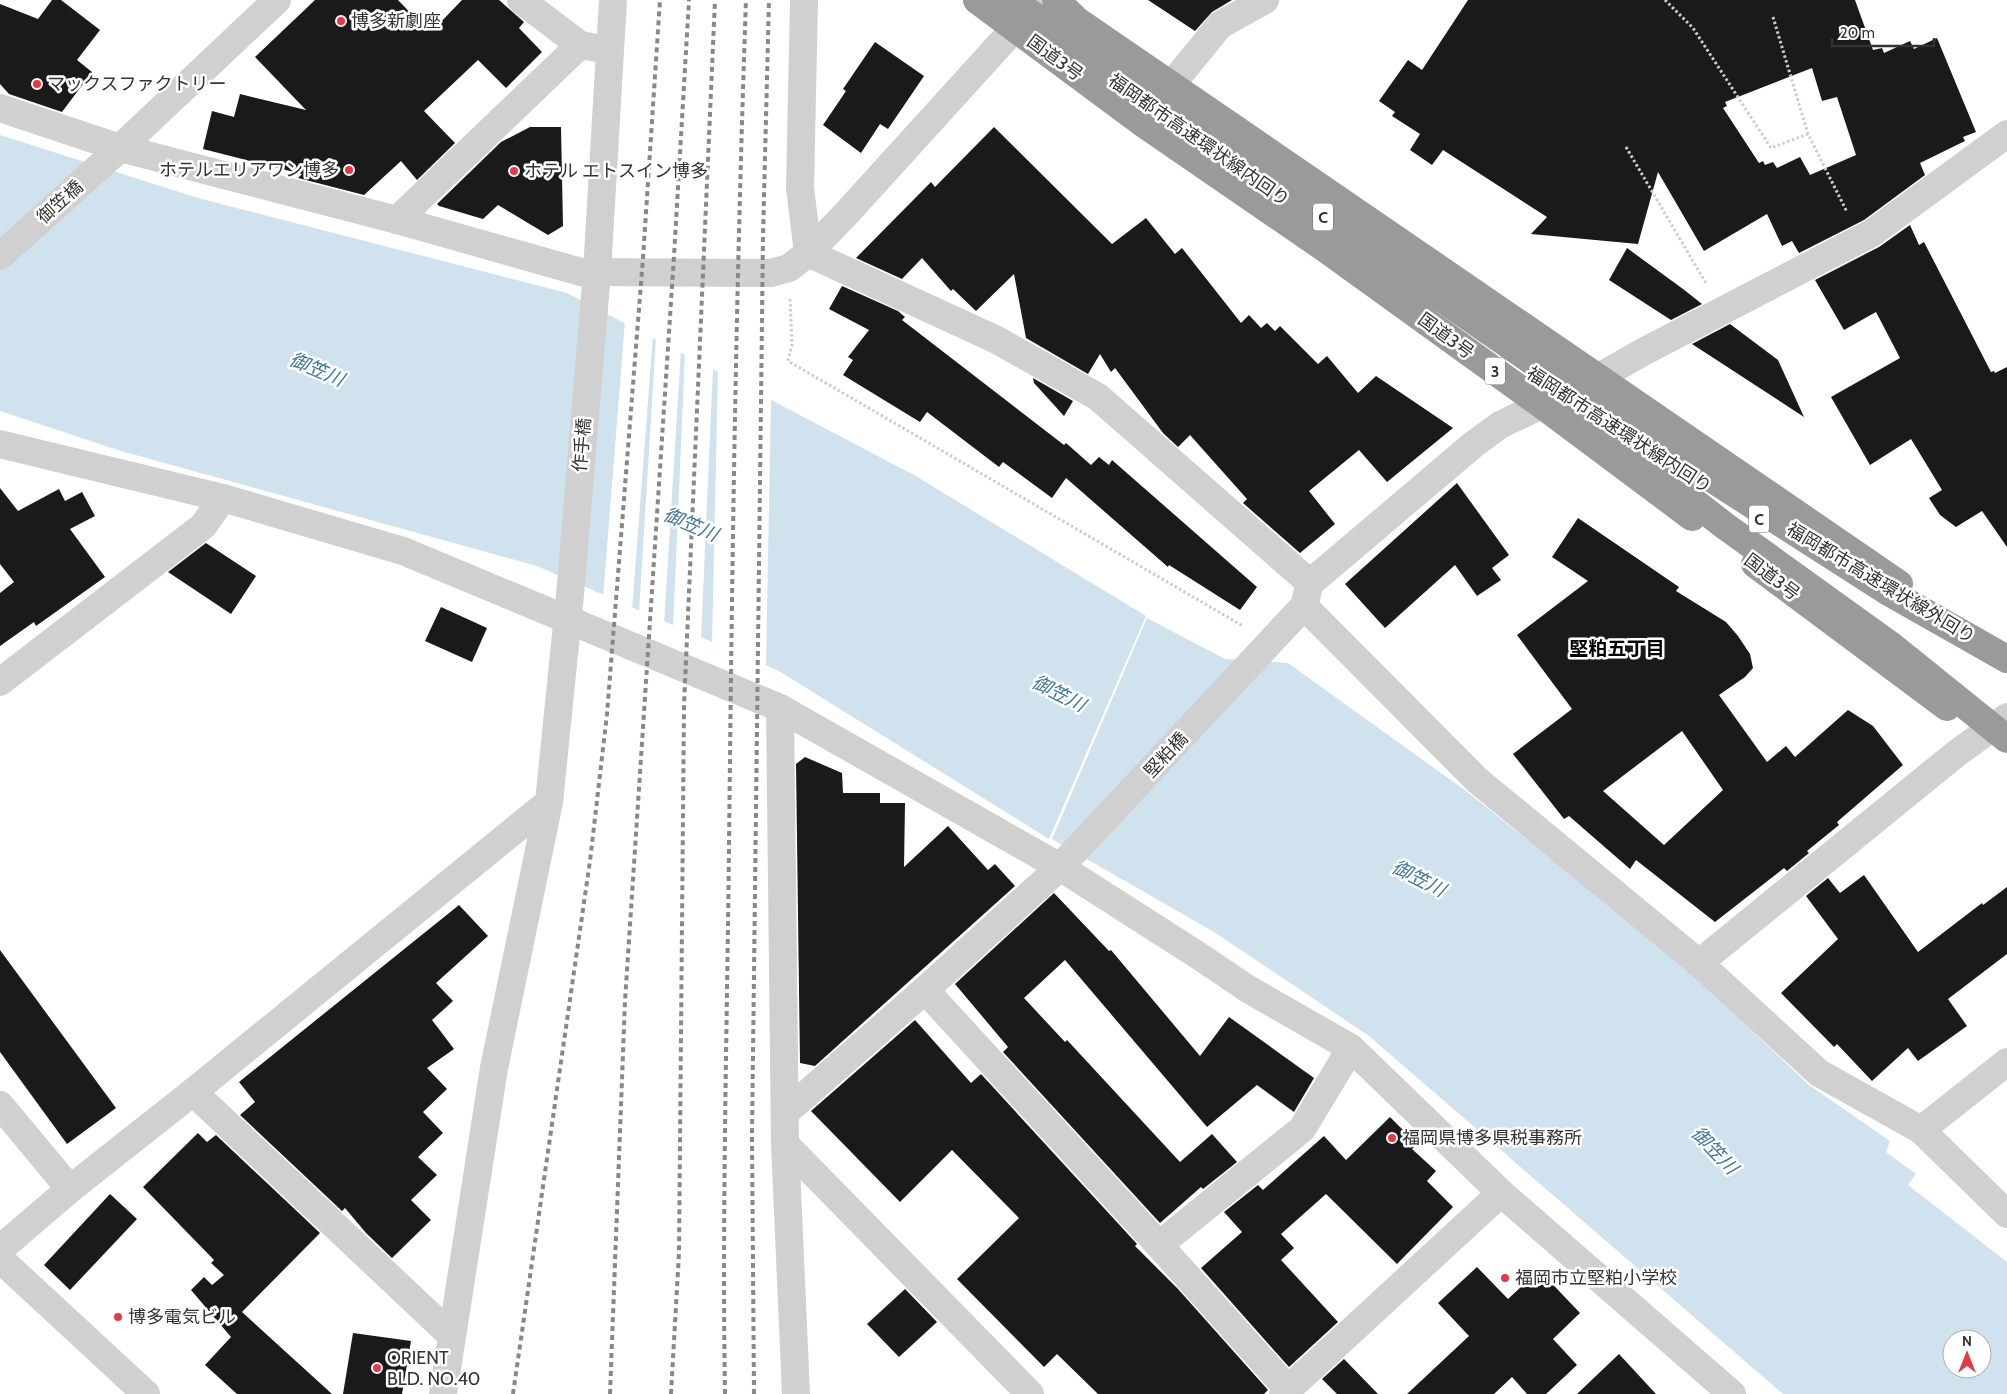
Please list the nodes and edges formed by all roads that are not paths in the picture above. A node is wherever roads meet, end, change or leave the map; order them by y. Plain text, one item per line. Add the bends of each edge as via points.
1 (277, 0) edge
2 (521, 0) edge
3 (613, 0) edge
4 (804, 0) edge
5 (977, 0) edge
6 (999, 0) edge
7 (1012, 0) edge
8 (1042, 0) edge
9 (1056, 0) edge
10 (1266, 0) edge
11 (1014, 29) junction
12 (580, 45) junction
13 (609, 50) junction
14 (1172, 84) junction
15 (0, 108) edge
16 (2007, 134) edge
17 (120, 148) junction
18 (397, 220) junction
19 (0, 256) edge
20 (789, 265) junction
21 (591, 280) junction
22 (1516, 364) junction
23 (1588, 384) junction
24 (1542, 405) junction
25 (0, 444) edge
26 (222, 498) junction
27 (1307, 594) junction
28 (568, 608) junction
29 (2007, 659) edge
30 (2007, 666) edge
31 (0, 682) edge
32 (780, 708) junction
33 (2007, 717) edge
34 (1999, 733) edge
35 (2007, 750) edge
36 (549, 802) junction
37 (1060, 867) junction
38 (1699, 963) junction
39 (925, 990) junction
40 (1351, 1048) junction
41 (2007, 1062) edge
42 (193, 1092) junction
43 (0, 1105) edge
44 (786, 1112) junction
45 (1921, 1130) junction
46 (785, 1144) junction
47 (70, 1189) junction
48 (1501, 1193) junction
49 (2007, 1214) edge
50 (1159, 1245) junction
51 (0, 1249) edge
52 (0, 1259) edge
53 (452, 1336) junction
54 (1285, 1391) edge
55 (146, 1394) edge
56 (443, 1394) edge
57 (796, 1394) edge
58 (1030, 1394) edge
59 (1732, 1394) edge

1 - 17 street, 御笠橋
2 - 12 street
3 - 13 street, 作手橋
4 - 20 street via 800,188
5 - 11 highway, 国道3号 / 3
6 - 22 highway, 福岡都市高速環状線内回り / C
7 - 23 highway, 福岡都市高速環状線外回り / C, bridge
8 - 11 street
9 - 14 highway via 1076,20
10 - 14 street via 1220,25
11 - 20 street via 845,215
11 - 24 highway, 国道3号 / 3
12 - 13 street
12 - 18 street
13 - 21 street, 作手橋
14 - 23 highway
15 - 17 street
16 - 23 street, 堅粕橋 via 1872,233
17 - 18 street
17 - 19 street, 御笠橋
18 - 21 street
20 - 21 street
20 - 27 street via 997,340 1098,397
21 - 28 street, 作手橋
22 - 30 highway, 福岡都市高速環状線内回り / C via 1883,598
22 - 34 highway, bridge via 1726,526 1889,644
23 - 24 street, 堅粕橋
23 - 29 highway, 福岡都市高速環状線外回り / C, bridge via 1887,591
23 - 30 highway via 1928,604
23 - 34 highway, bridge
24 - 27 street, 堅粕橋 via 1500,425 1474,444
24 - 34 highway, 国道3号 / 3
25 - 26 street
26 - 28 street via 403,551
26 - 31 street via 204,526
27 - 37 street, 堅粕橋 via 1272,642
27 - 38 street via 1477,780
28 - 32 street
28 - 36 street, 作手橋
32 - 37 street
32 - 44 street
33 - 34 street
34 - 35 highway, 国道3号 / 3
34 - 38 street via 1949,759
36 - 42 street
36 - 53 street, 作手橋 via 494,1068
37 - 39 street, 堅粕橋
37 - 40 street via 1248,990
38 - 45 street via 1819,1073
39 - 44 street, 堅粕橋
39 - 50 street
40 - 48 street
40 - 50 street via 1302,1129
41 - 45 street
42 - 47 street
42 - 53 street
43 - 47 street
44 - 46 street
45 - 49 street
46 - 57 street
46 - 58 street
47 - 51 street
48 - 54 street
48 - 59 street
50 - 54 street
52 - 55 street
53 - 56 street, 作手橋

